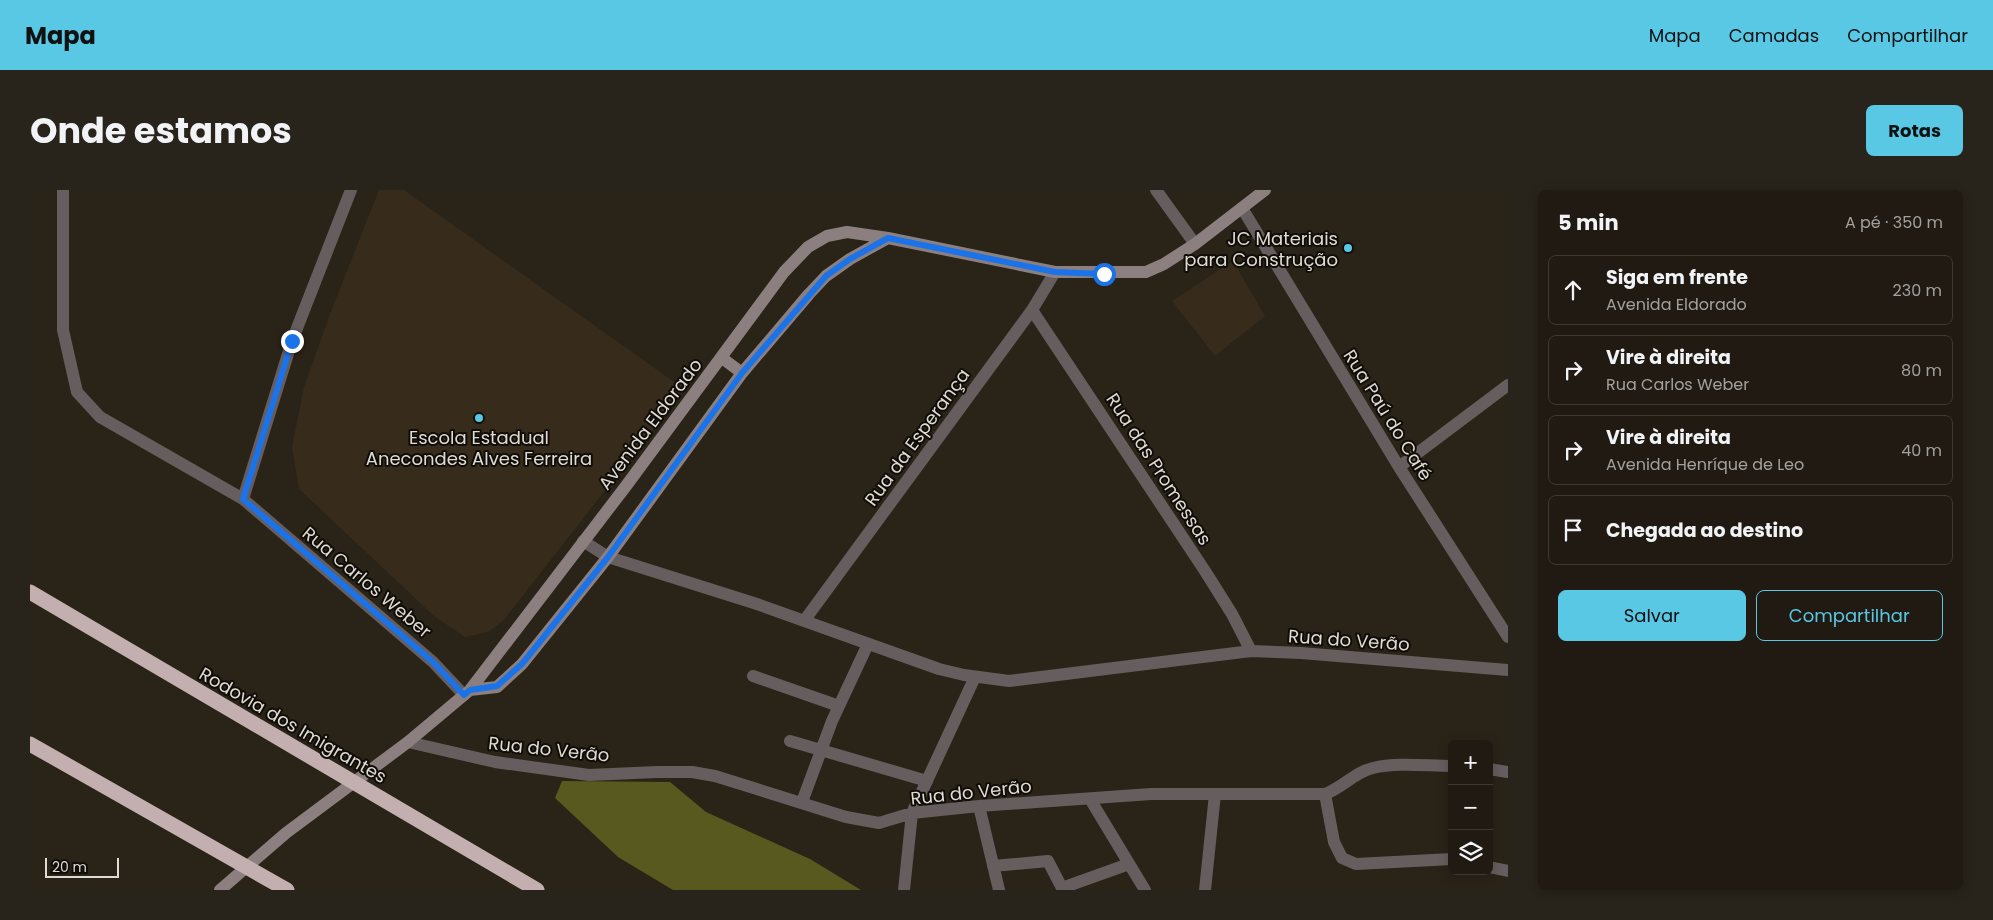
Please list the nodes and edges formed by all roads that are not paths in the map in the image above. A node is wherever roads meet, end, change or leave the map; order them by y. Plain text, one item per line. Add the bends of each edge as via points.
1 (63, 190) edge
2 (351, 190) edge
3 (1156, 190) edge
4 (1265, 190) edge
5 (1242, 208) junction
6 (888, 238) junction
7 (1195, 244) junction
8 (1055, 272) junction
9 (1032, 310) junction
10 (722, 358) junction
11 (742, 373) junction
12 (1508, 385) edge
13 (1399, 467) junction
14 (243, 499) junction
15 (583, 541) junction
16 (608, 557) junction
17 (30, 592) edge
18 (804, 621) junction
19 (1508, 637) edge
20 (868, 644) junction
21 (1251, 651) junction
22 (1508, 670) edge
23 (753, 676) dead end
24 (975, 677) junction
25 (467, 692) junction
26 (839, 706) junction
27 (790, 741) dead end
28 (408, 742) junction
29 (30, 744) edge
30 (821, 750) junction
31 (1448, 766) edge
32 (1493, 770) edge
33 (1508, 772) edge
34 (927, 780) junction
35 (1215, 794) junction
36 (1325, 794) junction
37 (1090, 799) junction
38 (802, 802) junction
39 (979, 806) junction
40 (912, 813) junction
41 (1448, 859) edge
42 (1129, 864) junction
43 (993, 866) junction
44 (1493, 868) edge
45 (1508, 872) edge
46 (1074, 887) edge
47 (220, 890) edge
48 (287, 890) edge
49 (537, 890) edge
50 (904, 890) edge
51 (999, 890) edge
52 (1145, 890) edge
53 (1205, 890) edge

1 - 14 street, Rua Carlos Weber via 63,330 76,392 100,417
2 - 14 street via 292,341
3 - 7 street
4 - 5 main road, Avenida Eldorado
5 - 7 main road, Avenida Eldorado
5 - 13 street, Rua Paú do Café
6 - 8 main road, Avenida Eldorado
6 - 10 main road, Avenida Eldorado via 847,232 827,236 808,247 784,272
6 - 11 main road via 826,276
7 - 8 main road, Avenida Eldorado via 1146,272
8 - 9 street, Rua da Esperança
9 - 18 street, Rua da Esperança
9 - 21 street, Rua das Promessas via 1210,578
10 - 11 main road
10 - 15 main road, Avenida Eldorado
11 - 16 main road
12 - 13 street
13 - 19 street, Rua Paú do Café
14 - 25 street, Rua Carlos Weber
15 - 16 street, Rua do Verão
15 - 25 main road, Avenida Eldorado
16 - 18 street, Rua do Verão
16 - 25 main road via 512,676 497,686
17 - 49 highway, Rodovia dos Imigrantes, bridge
18 - 20 street, Rua do Verão
20 - 24 street, Rua do Verão via 939,669
20 - 26 street
21 - 22 street, Rua do Verão
21 - 24 street, Rua do Verão via 1009,681
23 - 26 street
24 - 34 street
25 - 28 main road, Avenida Eldorado
26 - 30 street
27 - 30 street
28 - 38 street, Rua do Verão via 495,762 589,775 700,773 731,779
28 - 47 main road, Avenida Eldorado via 286,833
29 - 48 highway, bridge
30 - 34 street
30 - 38 street
31 - 36 street, Rua do Verão via 1373,768
32 - 33 street
34 - 40 street
35 - 36 street, Rua do Verão
35 - 37 street, Rua do Verão via 1151,794
35 - 53 street
36 - 41 street via 1334,842 1342,858 1356,864
37 - 39 street, Rua do Verão
37 - 42 street
38 - 40 street, Rua do Verão via 846,817 879,823
39 - 40 street, Rua do Verão
39 - 43 street
40 - 50 street
42 - 46 street
42 - 52 street
43 - 46 street via 1048,861 1062,888
43 - 51 street
44 - 45 street

